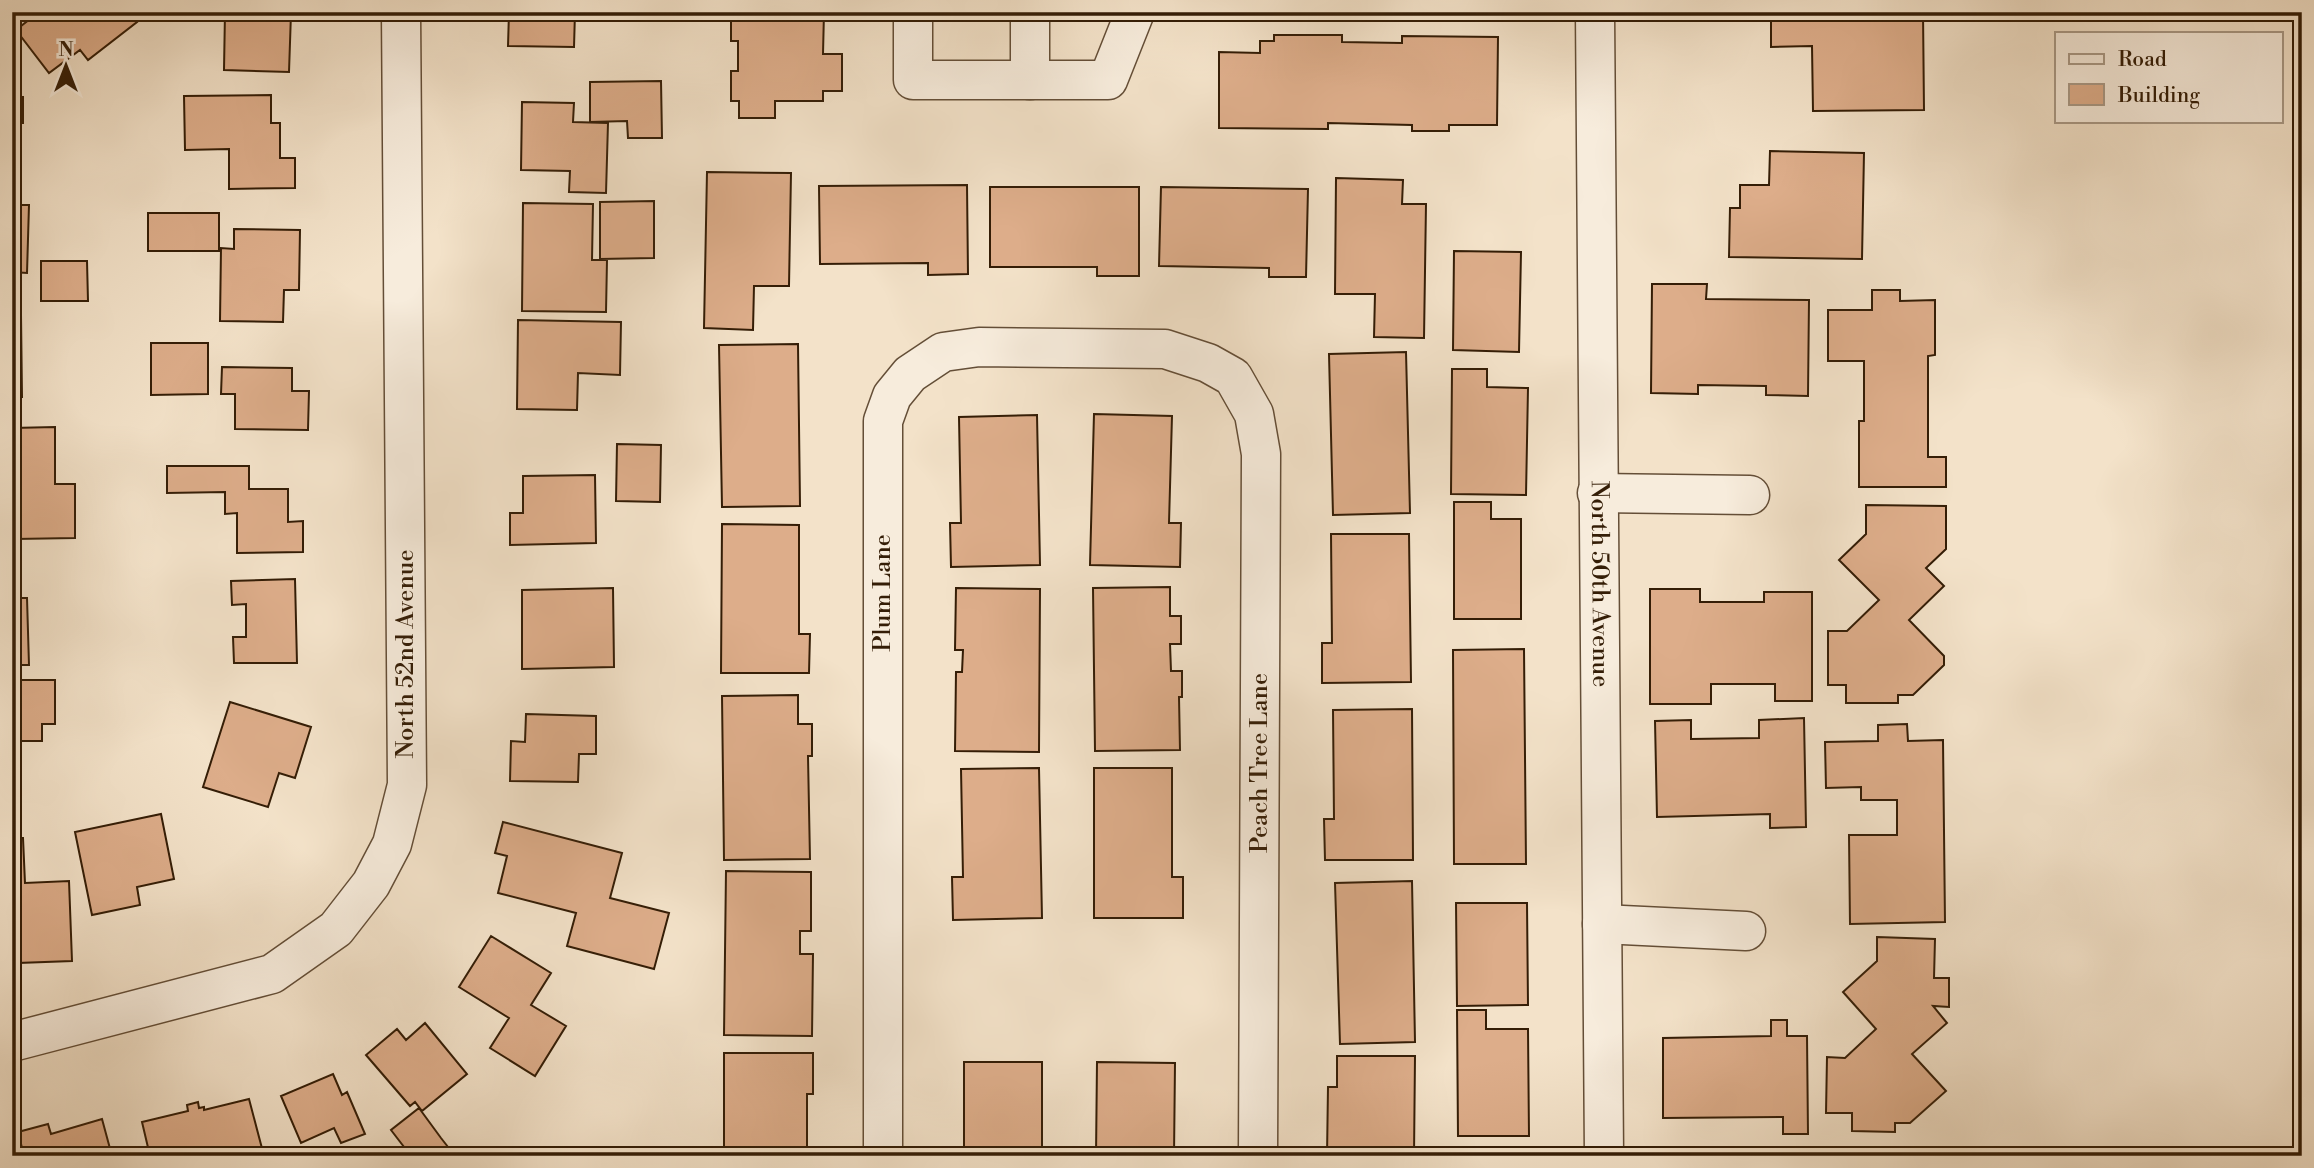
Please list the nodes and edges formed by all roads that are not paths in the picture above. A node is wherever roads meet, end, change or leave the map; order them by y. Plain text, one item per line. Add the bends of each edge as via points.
1 (401, 12) edge
2 (913, 12) edge
3 (1030, 12) edge
4 (1135, 12) edge
5 (1595, 12) edge
6 (1030, 80) junction
7 (1233, 377) joint
8 (1597, 494) junction
9 (1750, 495) dead end
10 (1602, 924) junction
11 (1746, 930) dead end
12 (12, 1042) edge
13 (883, 1156) edge
14 (1258, 1156) edge
15 (1604, 1156) edge

1 - 12 street, North 52nd Avenue via 407,785 392,844 371,884 336,929 272,974
2 - 6 street via 913,80
3 - 6 street
4 - 6 street via 1108,80
5 - 8 street, North 50th Avenue
7 - 13 street, Plum Lane via 1165,349 979,347 943,352 910,374 892,396 883,421
7 - 14 street, Peach Tree Lane via 1254,414 1261,454
8 - 9 street
8 - 10 street, North 50th Avenue
10 - 11 street
10 - 15 street, North 50th Avenue

